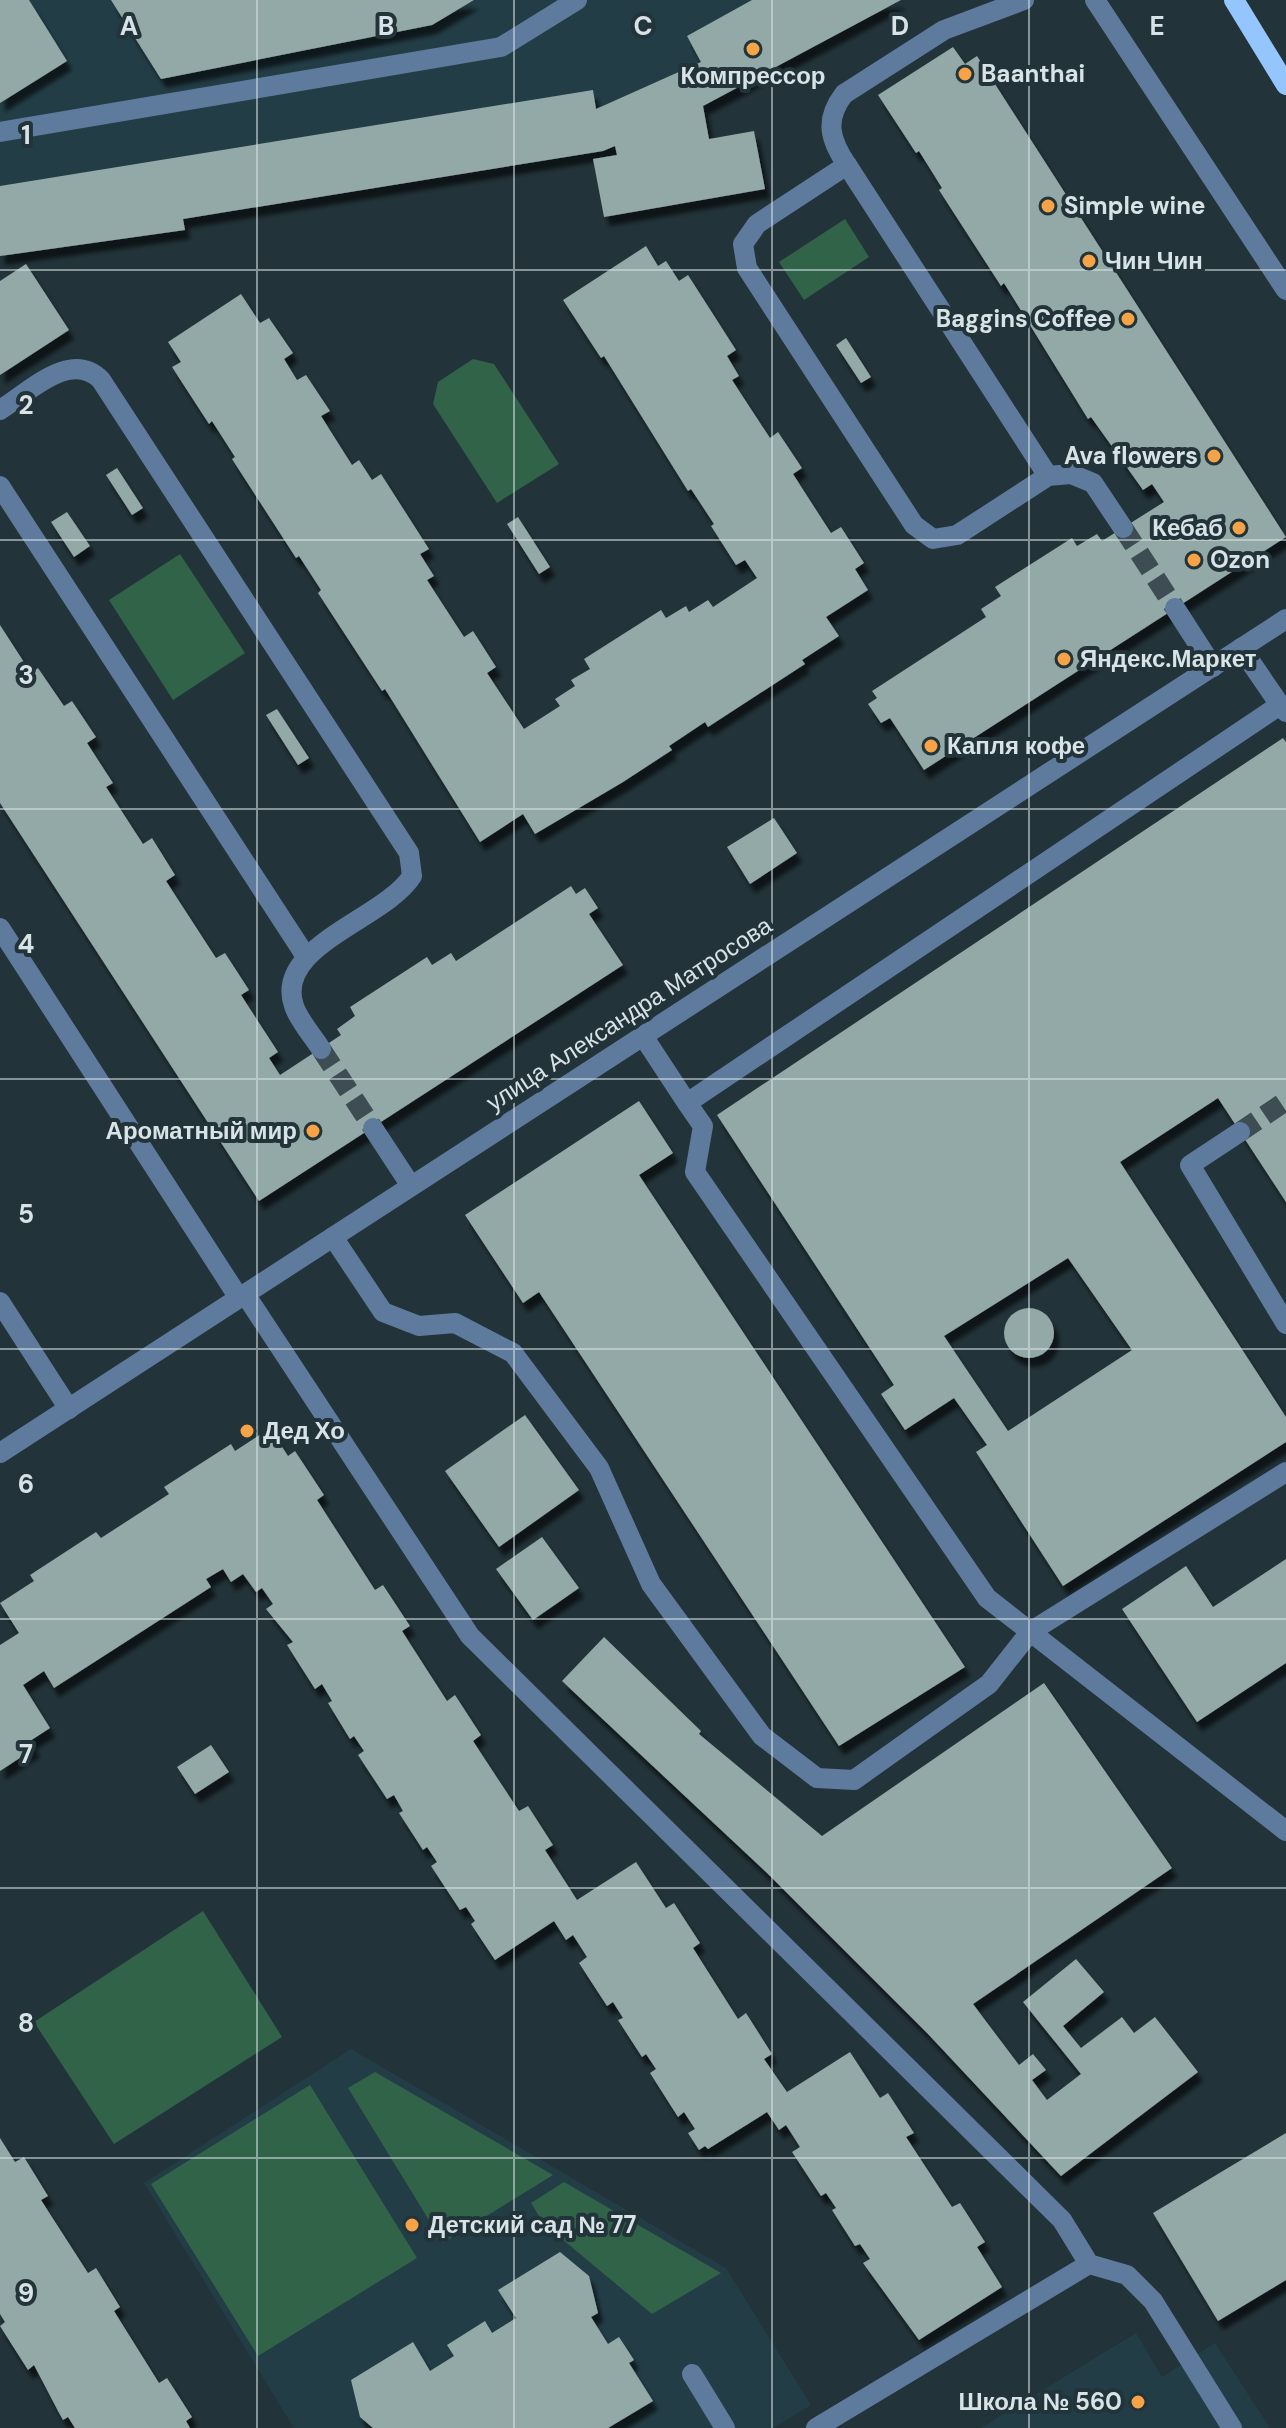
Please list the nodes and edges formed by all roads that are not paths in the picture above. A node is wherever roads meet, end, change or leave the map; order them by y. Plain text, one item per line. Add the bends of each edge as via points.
1 (577, 0) edge
2 (1024, 0) edge
3 (1095, 0) edge
4 (1234, 0) edge
5 (1286, 85) edge
6 (0, 132) edge
7 (847, 165) junction
8 (1286, 290) edge
9 (0, 410) edge
10 (1048, 476) junction
11 (0, 486) edge
12 (1123, 528) tunnel mouth
13 (1175, 608) tunnel mouth
14 (1286, 619) edge
15 (1241, 648) junction
16 (1213, 667) junction
17 (1283, 708) edge
18 (0, 928) edge
19 (305, 955) junction
20 (643, 1036) junction
21 (321, 1049) tunnel mouth
22 (687, 1103) junction
23 (373, 1128) tunnel mouth
24 (1240, 1132) tunnel mouth
25 (411, 1186) junction
26 (333, 1237) junction
27 (242, 1296) junction
28 (0, 1302) edge
29 (1286, 1324) edge
30 (69, 1409) junction
31 (0, 1453) edge
32 (1286, 1472) edge
33 (1030, 1632) junction
34 (1286, 1831) edge
35 (1089, 2264) junction
36 (692, 2374) dead end
37 (725, 2428) edge
38 (816, 2428) edge
39 (1232, 2428) edge

1 - 6 street via 501,47
2 - 7 street via 944,30 844,94 833,109 830,126 833,145
3 - 8 street
4 - 5 main road
7 - 10 street
7 - 10 street via 757,224 743,244 747,268 914,525 933,539 957,535
9 - 19 street via 76,366 90,369 101,380 409,853 412,876 401,894
10 - 12 street via 1071,474 1093,483
11 - 19 street
13 - 16 street
14 - 15 street, улица Александра Матросова
15 - 16 street, улица Александра Матросова
15 - 17 street
16 - 20 street, улица Александра Матросова
17 - 22 street
18 - 27 street
19 - 21 street via 291,979 294,1006
20 - 22 street
20 - 25 street, улица Александра Матросова
22 - 33 street via 703,1126 695,1172 987,1598
23 - 25 street
24 - 29 street via 1190,1165
25 - 26 street, улица Александра Матросова
26 - 27 street, улица Александра Матросова
26 - 33 street via 383,1312 419,1326 455,1323 513,1353 599,1468 651,1584 762,1736 817,1778 854,1780 989,1684
27 - 30 street, улица Александра Матросова
27 - 35 street via 470,1636 1062,2220
28 - 30 street
30 - 31 street, улица Александра Матросова
32 - 33 street
33 - 34 street
35 - 38 street
35 - 39 street via 1127,2275 1153,2301
36 - 37 street

